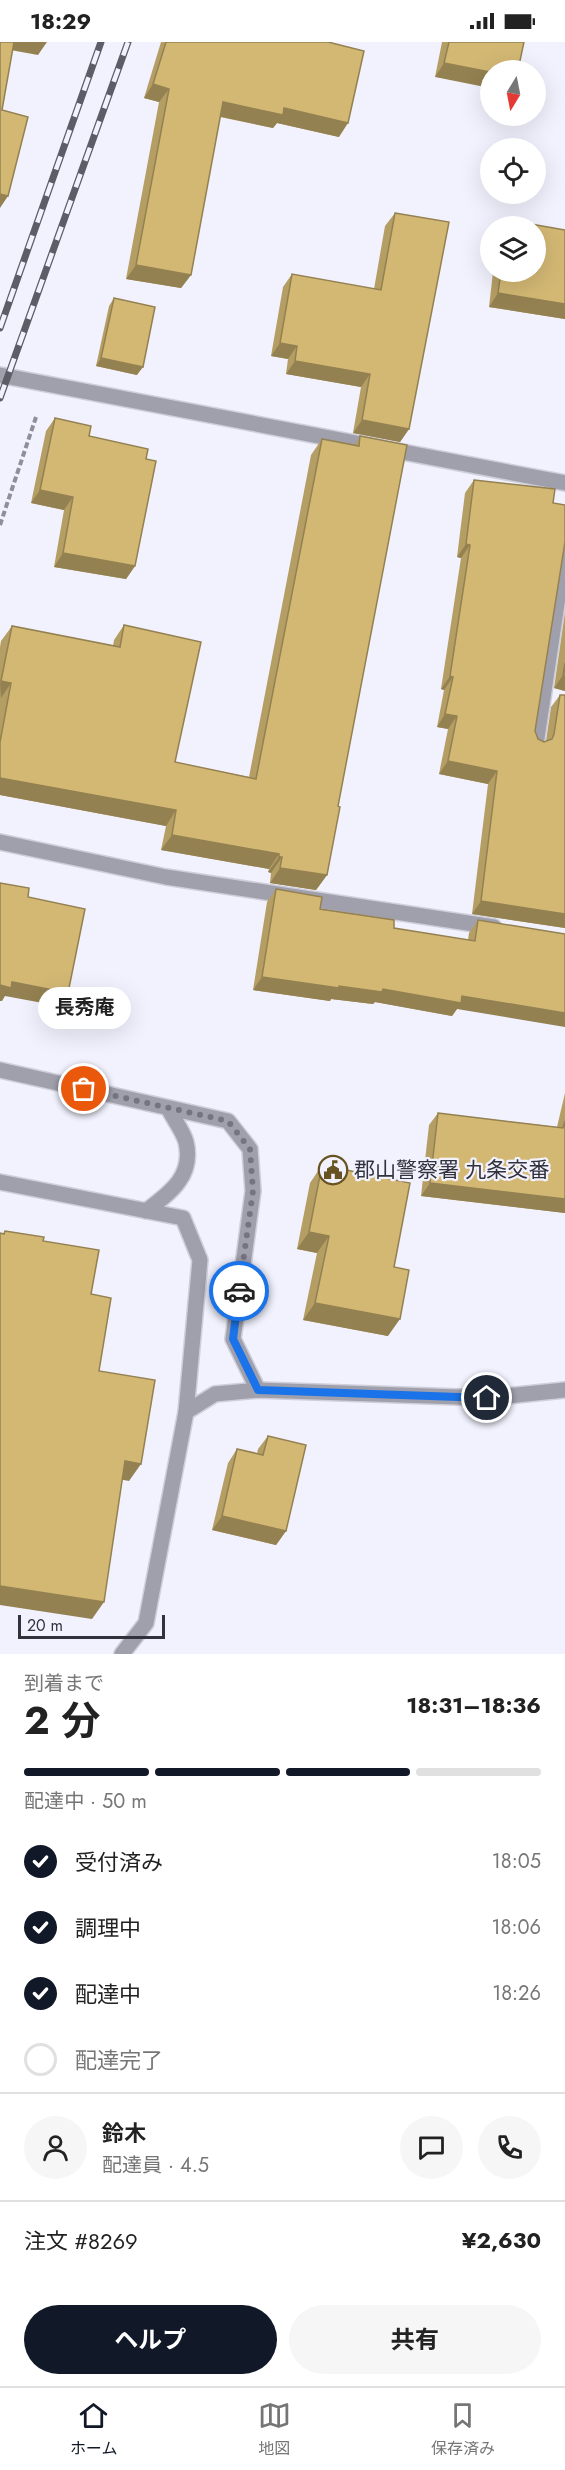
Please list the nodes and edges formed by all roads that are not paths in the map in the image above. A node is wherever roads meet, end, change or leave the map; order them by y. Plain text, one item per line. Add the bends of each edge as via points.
1 (0, 375) edge
2 (565, 483) edge
3 (565, 550) edge
4 (536, 746) edge
5 (0, 842) edge
6 (506, 929) edge
7 (0, 1070) edge
8 (168, 1108) junction
9 (0, 1182) edge
10 (146, 1211) junction
11 (258, 1390) junction
12 (565, 1390) edge
13 (186, 1412) junction
14 (122, 1654) edge

1 - 2 street
3 - 4 street via 549,697
5 - 6 street via 166,877
7 - 8 street
8 - 10 street via 186,1142 186,1170 175,1189
8 - 11 street via 228,1121 250,1149 253,1191 233,1339
9 - 10 street
10 - 13 street via 183,1218 200,1260
11 - 12 street via 487,1398
11 - 13 street via 216,1394
13 - 14 street via 146,1623

